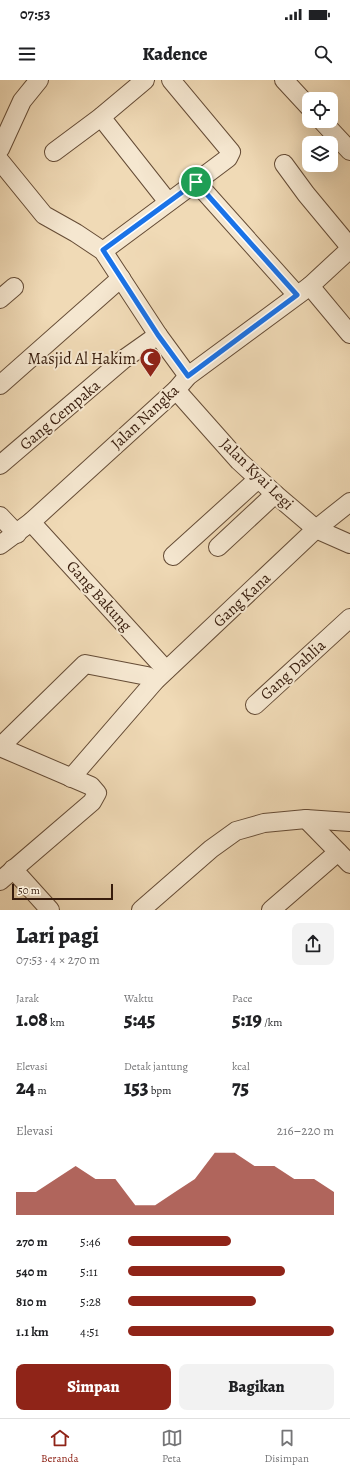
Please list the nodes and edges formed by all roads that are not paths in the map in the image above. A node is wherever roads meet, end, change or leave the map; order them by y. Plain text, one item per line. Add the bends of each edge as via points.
1 (39, 80) edge
2 (146, 80) edge
3 (171, 80) edge
4 (284, 80) edge
5 (302, 100) edge
6 (101, 117) junction
7 (329, 128) edge
8 (0, 149) edge
9 (350, 150) edge
10 (54, 152) dead end
11 (0, 161) edge
12 (284, 164) dead end
13 (196, 182) junction
14 (168, 202) junction
15 (350, 248) edge
16 (103, 250) junction
17 (121, 278) junction
18 (14, 287) dead end
19 (304, 291) junction
20 (0, 299) edge
21 (350, 334) edge
22 (158, 335) junction
23 (188, 376) junction
24 (0, 384) edge
25 (176, 390) junction
26 (0, 465) edge
27 (258, 479) junction
28 (275, 494) junction
29 (350, 502) edge
30 (0, 516) edge
31 (31, 522) junction
32 (316, 529) junction
33 (17, 534) junction
34 (350, 544) edge
35 (0, 545) edge
36 (218, 546) dead end
37 (173, 556) dead end
38 (350, 618) edge
39 (161, 675) junction
40 (254, 705) dead end
41 (0, 747) edge
42 (71, 778) junction
43 (306, 819) junction
44 (350, 822) edge
45 (344, 858) edge
46 (7, 875) edge
47 (50, 910) edge
48 (141, 910) edge
49 (271, 910) edge

1 - 8 street via 22,101
2 - 6 street
3 - 13 street via 231,152 228,158
4 - 5 street
6 - 10 street
6 - 14 street
7 - 9 street
11 - 16 street via 44,215
12 - 15 street
13 - 14 street
13 - 19 street
14 - 16 street
15 - 19 street, Jalan Nangka
16 - 17 street
17 - 22 street
17 - 24 street
18 - 20 street
19 - 21 street
19 - 23 street, Jalan Nangka
22 - 23 street
22 - 26 street, Gang Cempaka via 124,359
23 - 25 street, Jalan Nangka
25 - 27 street, Jalan Kyai Legi
25 - 31 street, Jalan Nangka
27 - 28 street, Jalan Kyai Legi
27 - 37 street
28 - 32 street, Jalan Kyai Legi
28 - 36 street
29 - 32 street, Gang Kana
30 - 33 street
31 - 33 street, Jalan Nangka
31 - 39 street, Gang Bakung
32 - 34 street, Jalan Kyai Legi
32 - 39 street, Gang Kana
33 - 35 street, Jalan Nangka
38 - 40 street, Gang Dahlia
39 - 41 street via 147,676 85,664
39 - 42 street, Gang Kana
41 - 42 street
42 - 46 street via 95,789 96,797
43 - 44 street
43 - 45 street
43 - 48 street via 264,823 236,831
45 - 49 street
46 - 47 street

